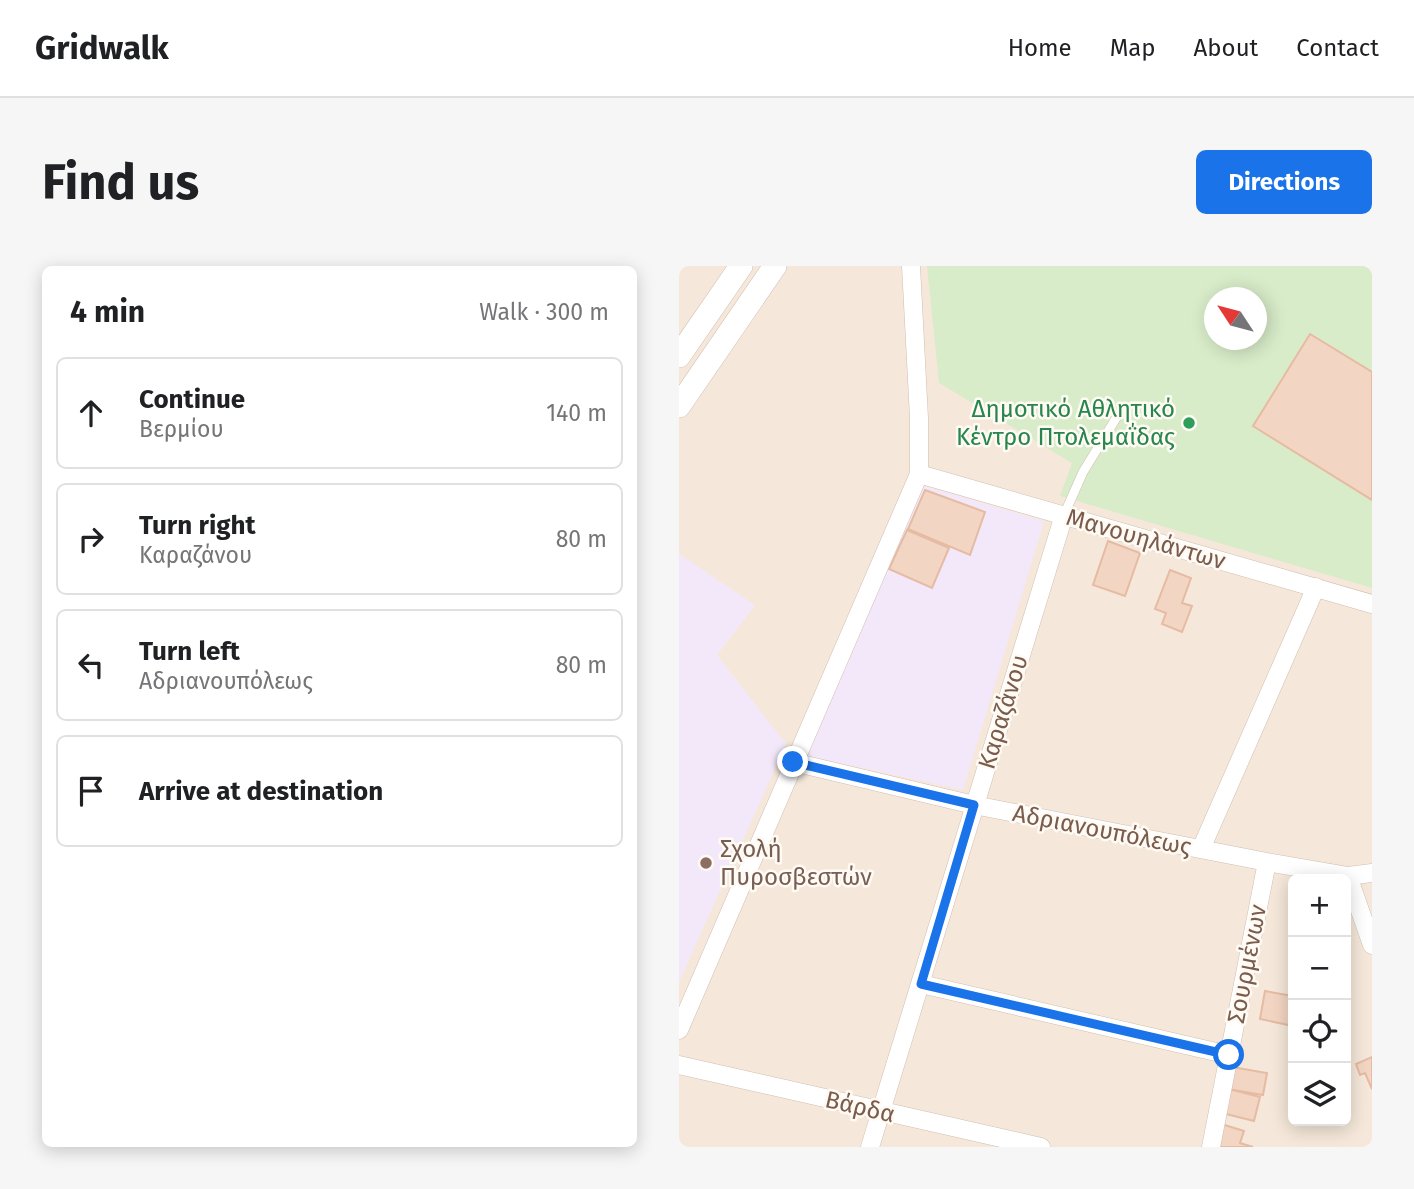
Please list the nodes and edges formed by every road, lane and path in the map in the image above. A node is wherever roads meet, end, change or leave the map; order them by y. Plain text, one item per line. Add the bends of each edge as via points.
1 (741, 266) edge
2 (775, 266) edge
3 (911, 266) edge
4 (679, 356) edge
5 (679, 406) edge
6 (1123, 407) dead end
7 (919, 474) junction
8 (1064, 515) junction
9 (1316, 587) junction
10 (1372, 604) edge
11 (793, 762) junction
12 (974, 805) junction
13 (1201, 849) junction
14 (1267, 862) junction
15 (1372, 873) edge
16 (1336, 874) edge
17 (1351, 876) edge
18 (1351, 885) edge
19 (1372, 945) edge
20 (921, 984) junction
21 (679, 1030) edge
22 (1229, 1055) junction
23 (679, 1065) edge
24 (881, 1112) junction
25 (870, 1147) edge
26 (1041, 1147) edge
27 (1210, 1147) edge

1 - 4 street
2 - 5 street
3 - 7 street
6 - 8 lane, Καραζάνου via 1083,472
7 - 8 street, Μανουηλάντων
7 - 11 street
8 - 9 street, Μανουηλάντων
8 - 12 street, Καραζάνου
9 - 10 street, Μανουηλάντων
9 - 13 street
11 - 12 street, Αδριανουπόλεως
11 - 21 street
12 - 13 street, Αδριανουπόλεως
12 - 20 street, Καραζάνου
13 - 14 street, Αδριανουπόλεως
14 - 16 street, Αδριανουπόλεως
14 - 22 street, Σουρμένων
15 - 17 street, Αδριανουπόλεως
18 - 19 street
20 - 22 street
20 - 24 street, Καραζάνου
22 - 27 street, Σουρμένων
23 - 24 street, Βάρδα
24 - 25 street, Καραζάνου
24 - 26 street, Βάρδα

